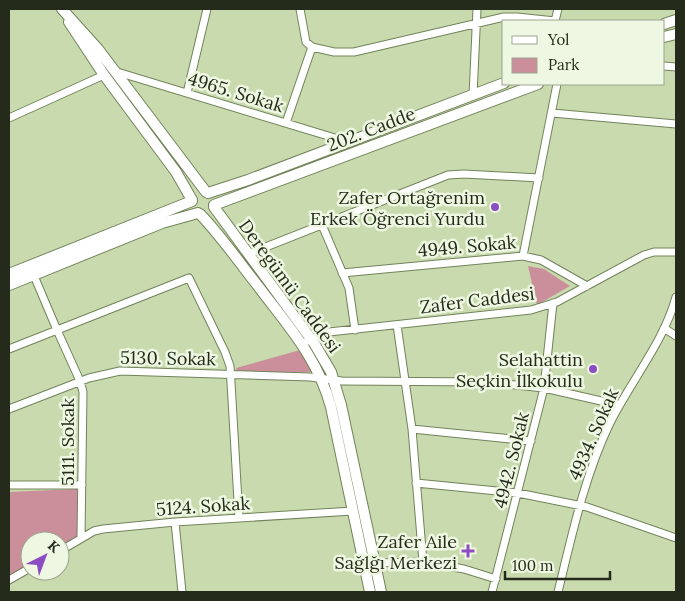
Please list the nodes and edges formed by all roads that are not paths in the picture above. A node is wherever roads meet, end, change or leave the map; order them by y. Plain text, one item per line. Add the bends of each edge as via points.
1 (61, 9) edge
2 (208, 9) edge
3 (300, 9) edge
4 (477, 9) edge
5 (544, 20) edge
6 (477, 23) junction
7 (312, 47) junction
8 (114, 71) junction
9 (104, 75) junction
10 (502, 84) edge
11 (535, 85) edge
12 (557, 85) edge
13 (187, 93) junction
14 (472, 95) junction
15 (552, 113) junction
16 (9, 118) edge
17 (286, 123) junction
18 (676, 124) edge
19 (349, 142) junction
20 (539, 178) junction
21 (207, 193) junction
22 (192, 200) junction
23 (214, 206) junction
24 (199, 214) junction
25 (322, 225) junction
26 (676, 252) edge
27 (248, 254) junction
28 (523, 256) junction
29 (32, 270) junction
30 (342, 273) junction
31 (9, 274) edge
32 (9, 285) edge
33 (586, 286) junction
34 (676, 297) edge
35 (553, 303) junction
36 (396, 325) junction
37 (664, 328) junction
38 (56, 330) junction
39 (355, 330) junction
40 (676, 336) edge
41 (307, 342) junction
42 (9, 349) edge
43 (231, 375) junction
44 (322, 378) junction
45 (334, 380) junction
46 (80, 381) junction
47 (405, 381) junction
48 (544, 388) junction
49 (619, 406) junction
50 (9, 409) edge
51 (412, 429) junction
52 (531, 441) junction
53 (416, 483) junction
54 (9, 485) edge
55 (82, 485) junction
56 (518, 493) junction
57 (579, 505) junction
58 (353, 511) junction
59 (240, 518) junction
60 (175, 522) junction
61 (81, 538) junction
62 (676, 538) edge
63 (70, 544) edge
64 (423, 562) junction
65 (375, 563) junction
66 (20, 574) edge
67 (496, 579) junction
68 (9, 580) edge
69 (182, 592) edge
70 (370, 592) edge
71 (381, 592) edge
72 (492, 592) edge
73 (558, 592) edge

1 - 8 main road via 86,34
1 - 9 main road
2 - 13 street
3 - 7 street via 306,42
4 - 6 street
5 - 6 street via 510,17
6 - 7 street via 354,52
6 - 14 street
7 - 17 street
8 - 13 street, 4965. Sokak
8 - 21 main road
9 - 16 street
9 - 22 main road via 176,172
10 - 14 main road, 202. Cadde
11 - 23 main road, 202. Cadde
12 - 15 street
13 - 17 street, 4965. Sokak
14 - 19 main road, 202. Cadde
15 - 18 street
15 - 20 street
17 - 19 street, 4965. Sokak
19 - 21 main road, 202. Cadde
20 - 25 street via 454,174
20 - 28 street
21 - 22 main road via 196,194
21 - 23 main road via 213,198
22 - 24 main road via 193,209
22 - 29 main road
23 - 24 main road via 210,212
23 - 27 main road, Deregümü Caddesi
24 - 29 main road via 162,223
24 - 41 main road, Deregümü Caddesi
25 - 27 street
25 - 30 street
26 - 33 street, Zafer Caddesi via 644,255
27 - 41 main road, Deregümü Caddesi
28 - 30 street, 4949. Sokak
28 - 33 street, 4949. Sokak via 541,260
29 - 31 main road
29 - 32 main road
29 - 38 street, 5111. Sokak
30 - 39 street via 349,288
33 - 35 street, Zafer Caddesi
34 - 37 street, 4934. Sokak
35 - 36 street, Zafer Caddesi via 531,310
35 - 48 street, 4942. Sokak
36 - 39 street, Zafer Caddesi
36 - 47 street
37 - 40 street
37 - 49 street, 4934. Sokak
38 - 42 street
38 - 43 street via 189,278 225,352
38 - 46 street, 5111. Sokak
39 - 41 street, Zafer Caddesi via 322,334
41 - 44 main road, Deregümü Caddesi
41 - 45 main road, Deregümü Caddesi via 326,362
43 - 44 street, 5130. Sokak
43 - 46 street, 5130. Sokak via 120,372
43 - 59 street
44 - 45 street, 5130. Sokak
44 - 58 main road, Deregümü Caddesi
45 - 47 street, 5130. Sokak
45 - 65 main road, Deregümü Caddesi
46 - 50 street, 5130. Sokak
46 - 55 street, 5111. Sokak via 83,399
47 - 48 street, 5130. Sokak via 487,382
47 - 51 street
48 - 49 street, 5130. Sokak
48 - 52 street, 4942. Sokak
49 - 57 street, 4934. Sokak via 596,454
51 - 52 street
51 - 53 street
52 - 56 street, 4942. Sokak
53 - 56 street
53 - 64 street
54 - 55 street
55 - 61 street, 5111. Sokak
56 - 57 street
56 - 67 street, 4942. Sokak
57 - 62 street
57 - 73 street, 4934. Sokak
58 - 59 street, 5124. Sokak
58 - 70 main road, Deregümü Caddesi
59 - 60 street, 5124. Sokak
60 - 61 street, 5124. Sokak via 99,530
60 - 69 street
61 - 63 street, 5124. Sokak
64 - 65 street
64 - 67 street
65 - 71 main road, Deregümü Caddesi
66 - 68 street
67 - 72 street, 4942. Sokak

